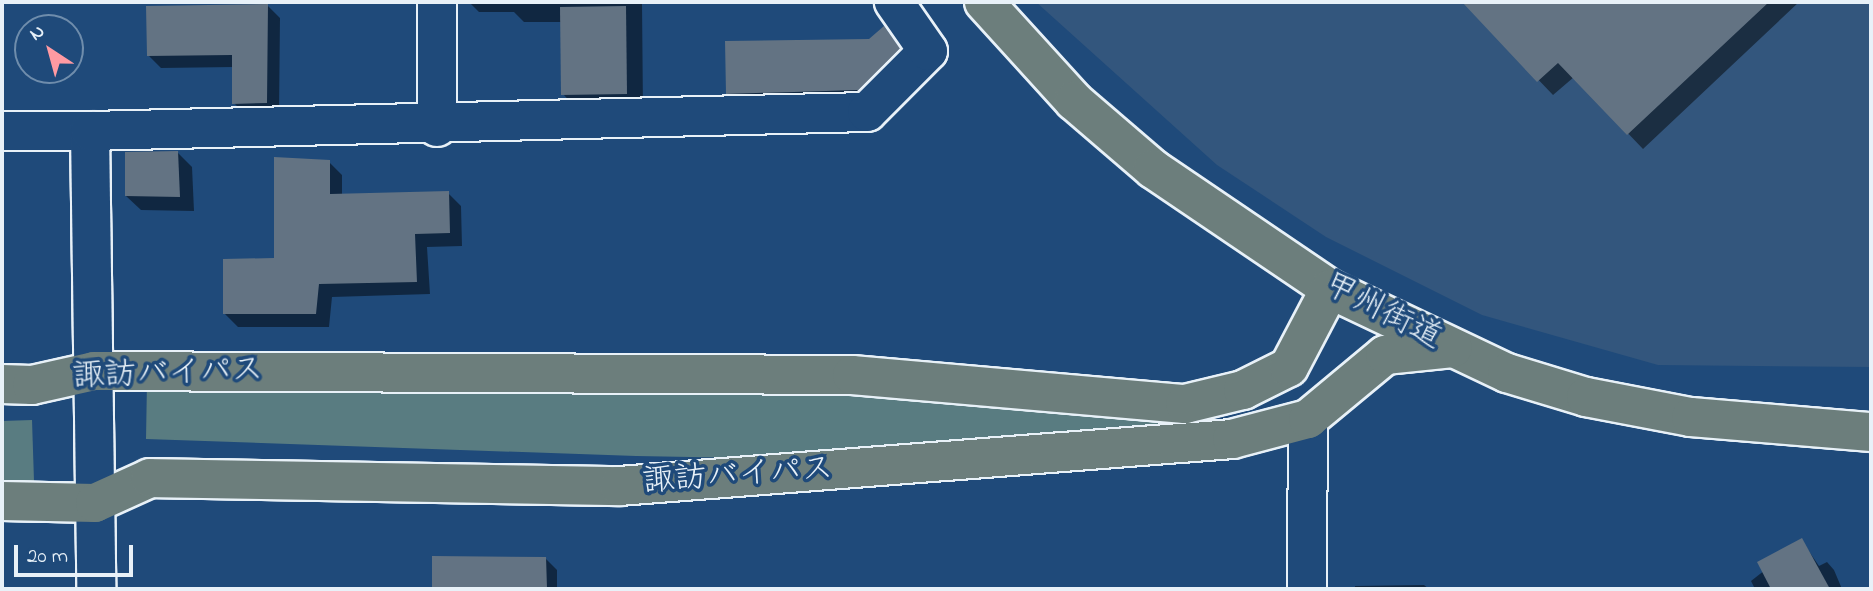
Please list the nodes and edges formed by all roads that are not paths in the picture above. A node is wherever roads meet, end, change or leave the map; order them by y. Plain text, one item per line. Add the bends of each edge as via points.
1 (438, 2) edge
2 (894, 2) edge
3 (984, 2) edge
4 (438, 127) junction
5 (2, 131) edge
6 (90, 131) junction
7 (1330, 289) junction
8 (1453, 348) junction
9 (94, 371) junction
10 (2, 384) edge
11 (1308, 419) junction
12 (1871, 432) edge
13 (2, 502) edge
14 (95, 503) junction
15 (96, 589) edge
16 (1307, 589) edge

1 - 4 street
2 - 4 street via 928,51 867,112
3 - 7 highway, 甲州街道 via 1074,102 1153,169
4 - 6 street
5 - 6 street
6 - 9 street
7 - 8 highway, 甲州街道
7 - 9 highway, 諏訪バイパス via 1289,367 1243,390 1185,404 852,375
8 - 11 highway, 諏訪バイパス via 1385,355
8 - 12 highway, 甲州街道 via 1507,373 1586,397 1691,417
9 - 10 highway, 諏訪バイパス via 32,385
9 - 14 street
11 - 14 highway, 諏訪バイパス via 1232,439 1156,447 619,486 150,478
11 - 16 street
13 - 14 highway, 諏訪バイパス
14 - 15 street

